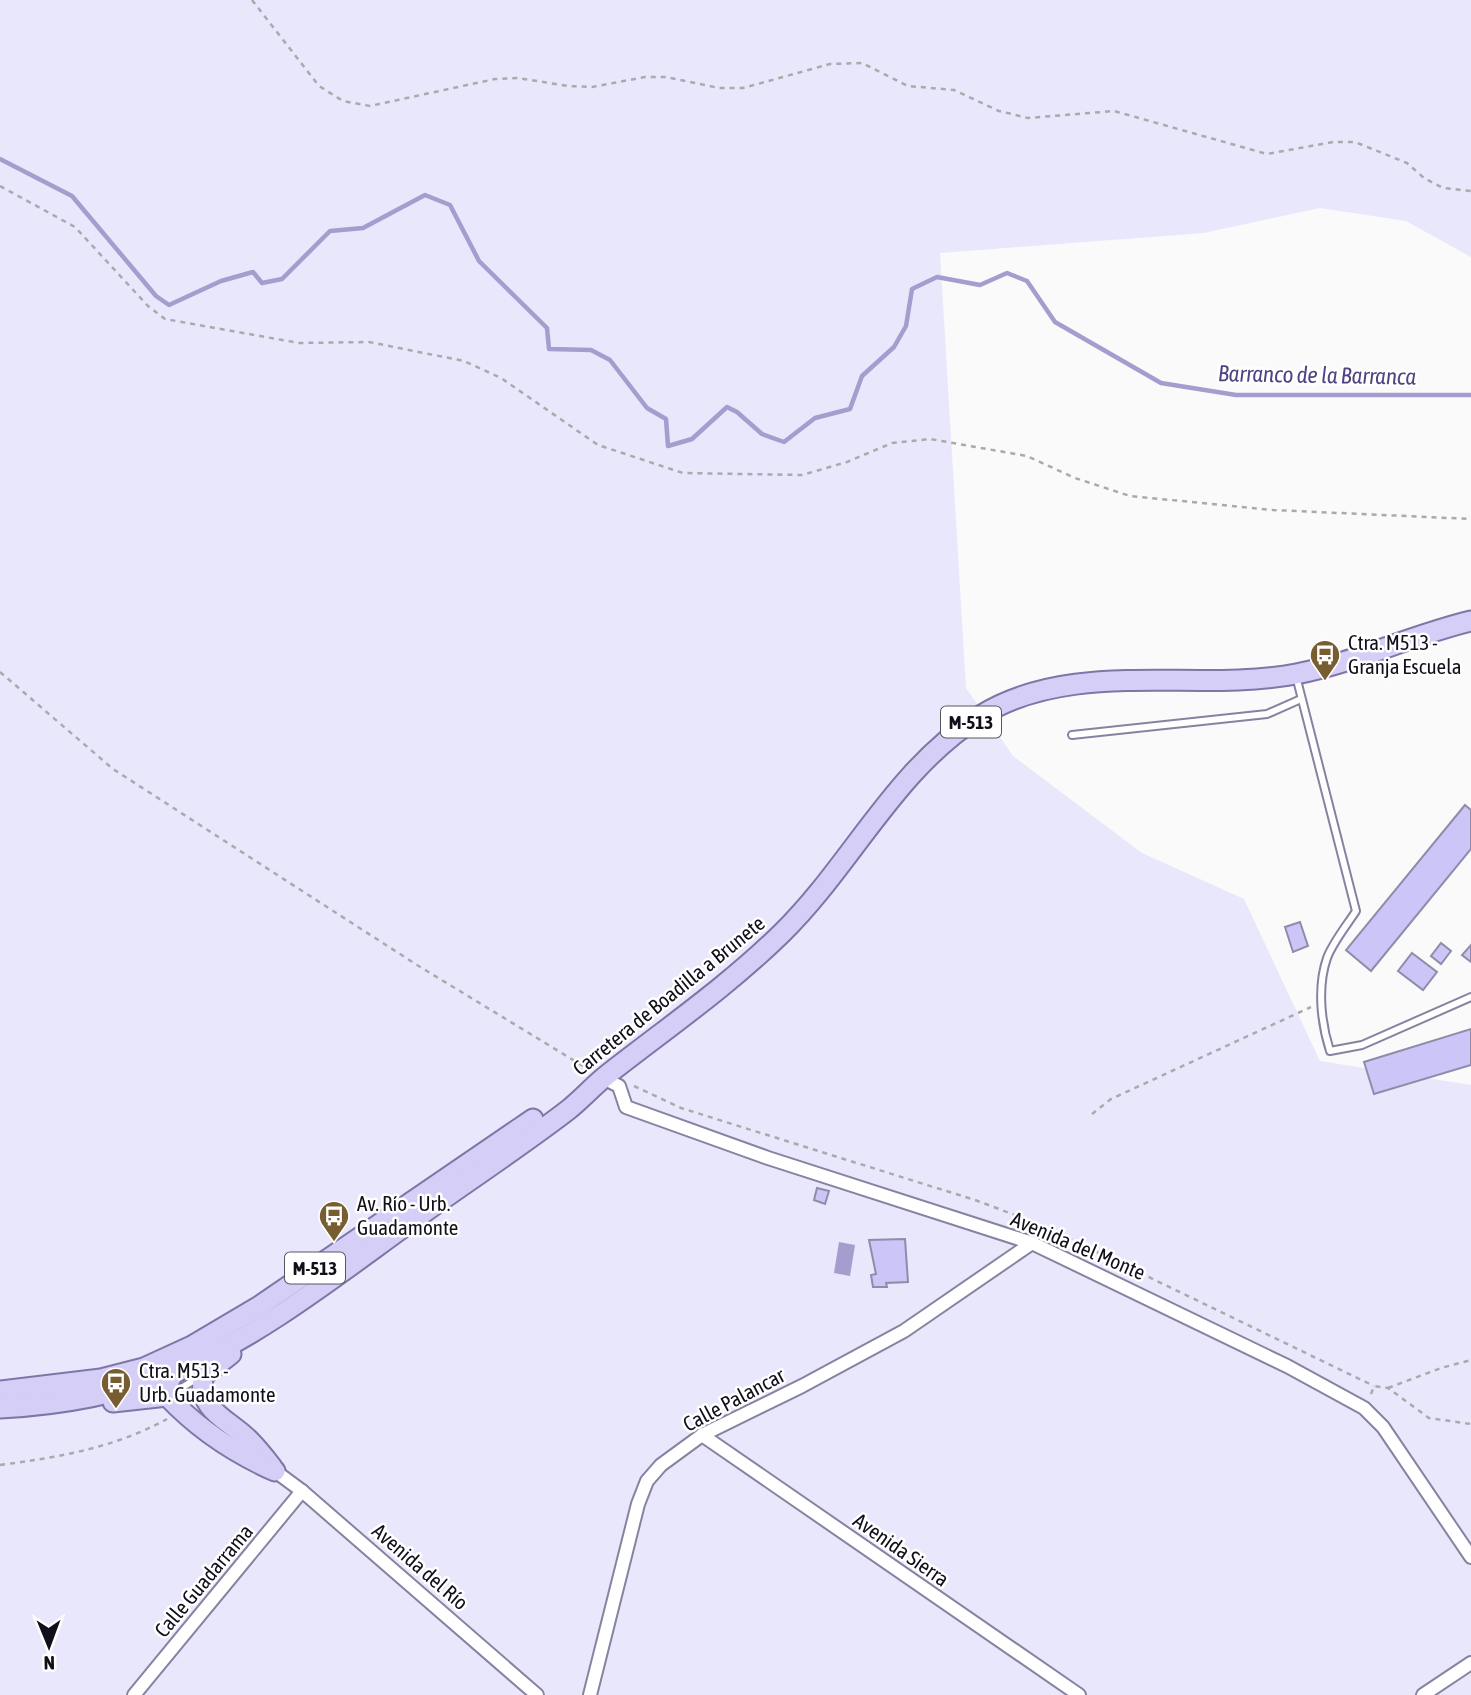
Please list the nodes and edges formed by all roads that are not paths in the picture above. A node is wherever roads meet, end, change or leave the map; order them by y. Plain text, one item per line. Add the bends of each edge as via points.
1 (1471, 621) edge
2 (1296, 674) junction
3 (1301, 699) junction
4 (1072, 735) dead end
5 (1471, 997) edge
6 (603, 1078) junction
7 (422, 1195) junction
8 (1032, 1243) junction
9 (366, 1254) junction
10 (169, 1368) junction
11 (202, 1391) junction
12 (0, 1394) edge
13 (167, 1396) junction
14 (0, 1408) edge
15 (185, 1414) junction
16 (0, 1416) edge
17 (702, 1435) junction
18 (275, 1471) junction
19 (302, 1490) junction
20 (1471, 1558) edge
21 (1471, 1663) edge
22 (134, 1695) edge
23 (537, 1695) edge
24 (590, 1695) edge
25 (1079, 1695) edge
26 (1423, 1695) edge

1 - 2 main road, Carretera de Boadilla a Brunete / M-513
2 - 3 lane
2 - 6 main road, Carretera de Boadilla a Brunete / M-513 via 1246,681 1063,687 984,713 921,762 786,929 696,1009
3 - 4 lane via 1267,714
3 - 5 lane via 1356,911 1327,958 1321,1004 1329,1051 1362,1045
6 - 7 main road, M-513 via 566,1096
6 - 8 street, Avenida del Monte via 619,1086 626,1107
6 - 9 main road, Carretera de Boadilla a Brunete / M-513 via 572,1107
7 - 10 main road via 400,1219 322,1273
7 - 12 main road, M-513 via 258,1307 169,1358 80,1384
8 - 17 street, Calle Palancar via 904,1331
8 - 20 street, Avenida del Monte via 1364,1408 1383,1427
9 - 10 main road, Carretera de Boadilla a Brunete / M-513 via 239,1338
9 - 11 main road, M-513
10 - 11 main road
10 - 12 main road via 101,1386
10 - 13 main road
10 - 14 main road, Carretera de Boadilla a Brunete / M-513 via 111,1393
11 - 13 lane
11 - 15 main road, M-513
11 - 18 main road
13 - 15 main road
13 - 16 main road
15 - 18 main road via 237,1455
17 - 24 street, Calle Palancar via 647,1481
17 - 25 street, Avenida Sierra
18 - 19 street, Avenida del Río
19 - 22 street, Calle Guadarrama
19 - 23 street, Avenida del Río
21 - 26 street

